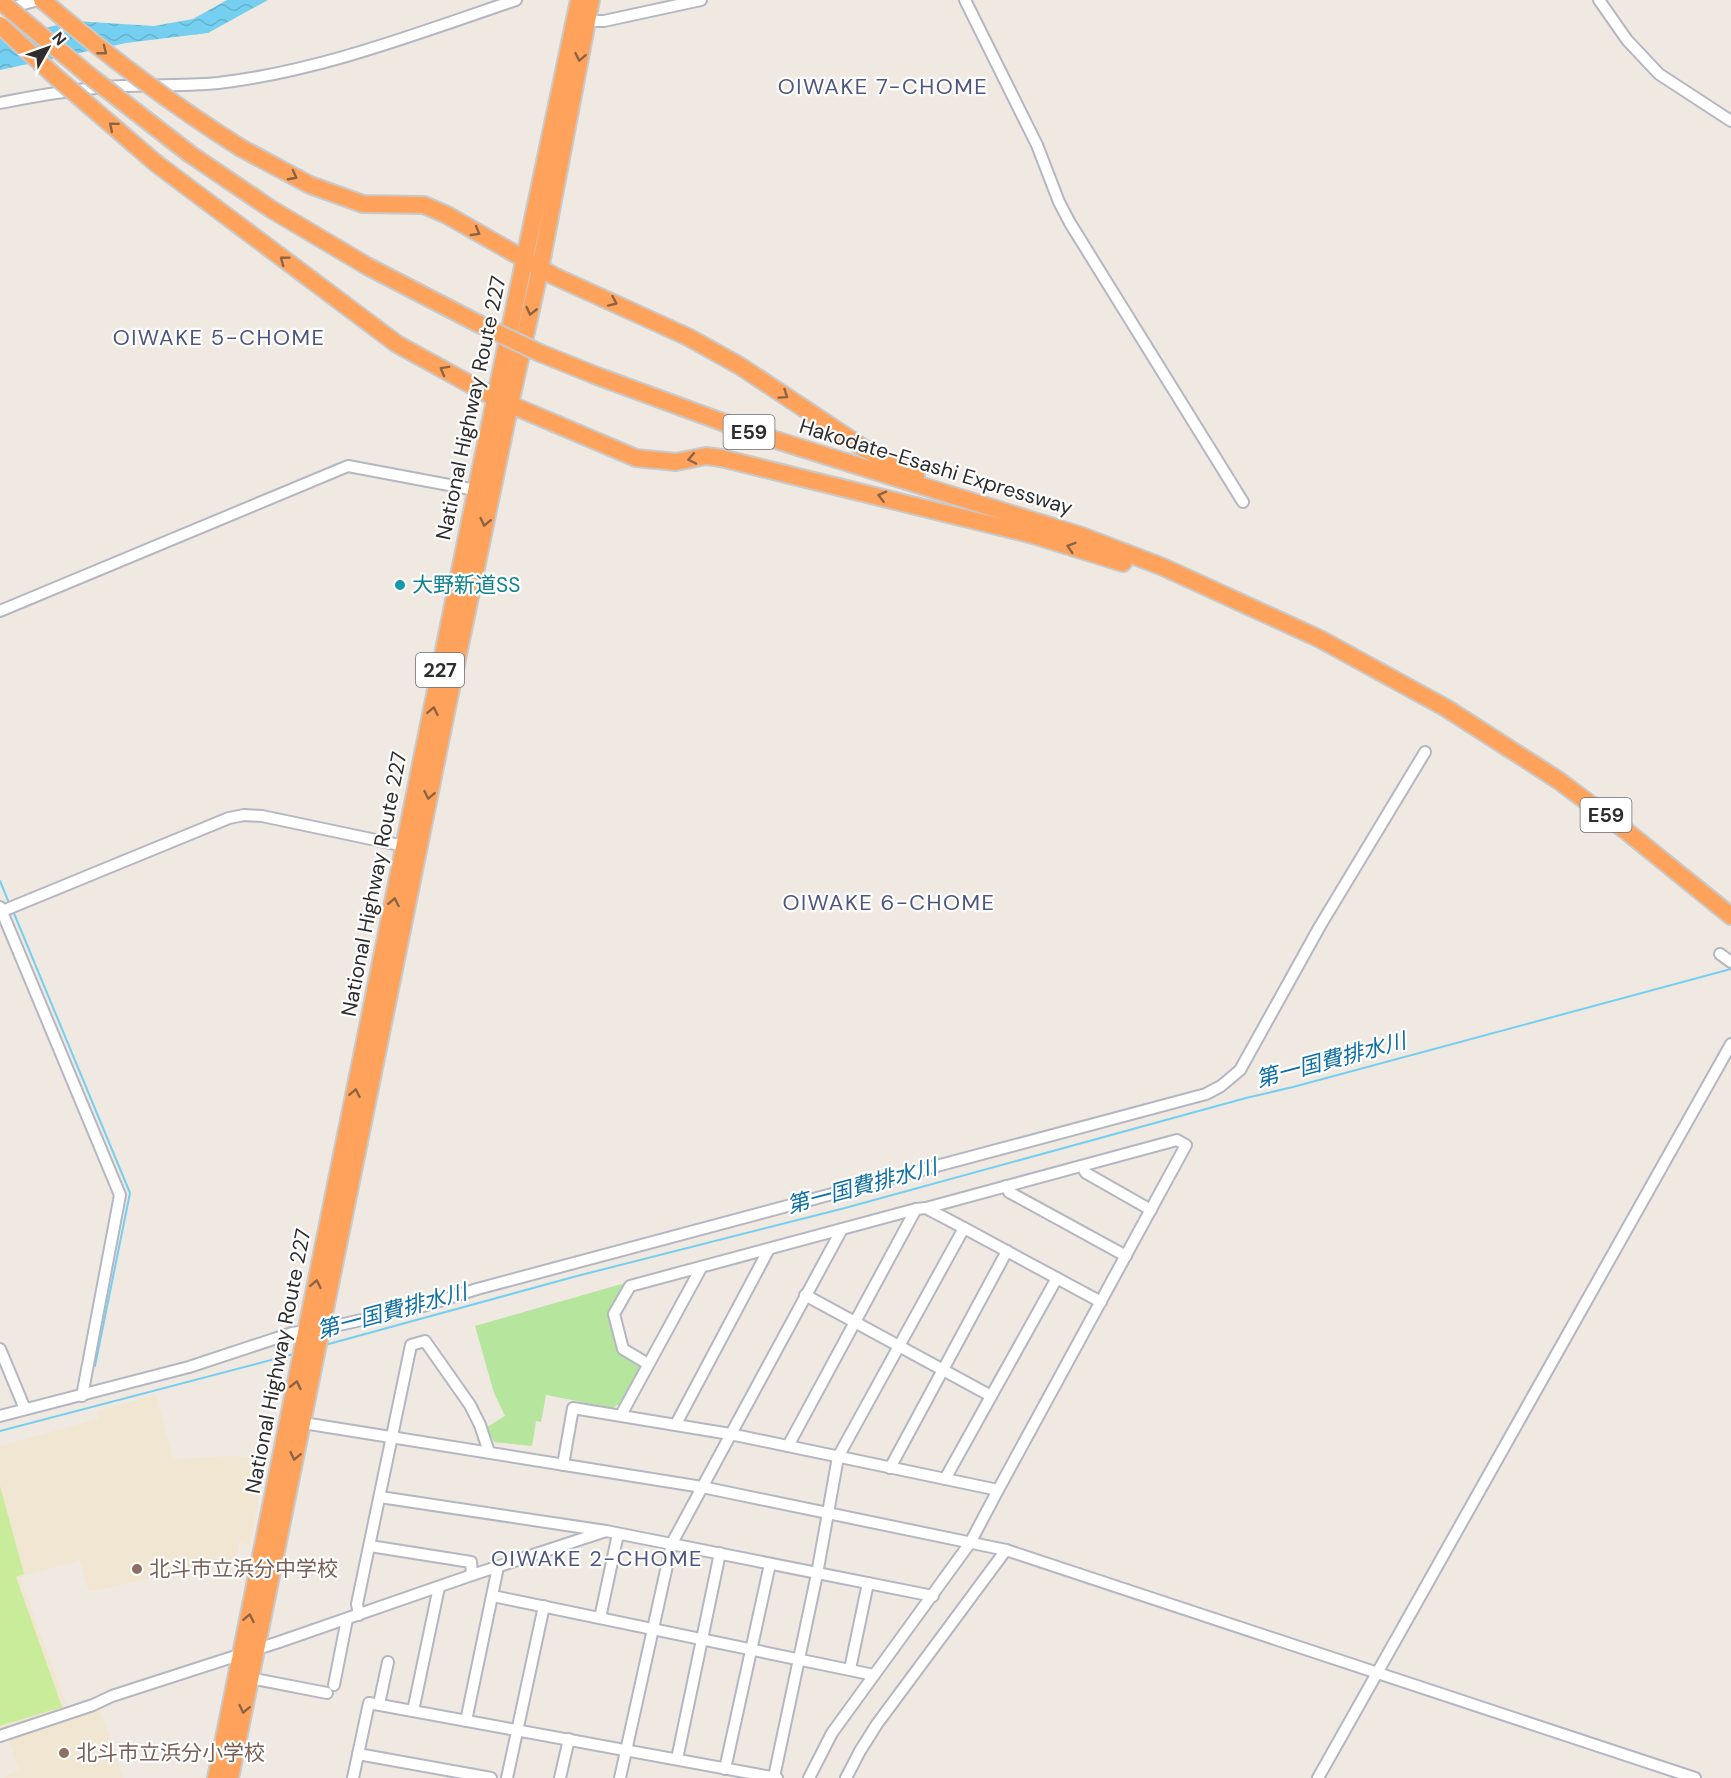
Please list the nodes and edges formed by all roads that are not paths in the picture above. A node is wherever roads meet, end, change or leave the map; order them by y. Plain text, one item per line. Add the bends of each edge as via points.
1 (40, 0) edge
2 (516, 0) edge
3 (579, 0) edge
4 (591, 0) edge
5 (701, 0) edge
6 (965, 0) edge
7 (1599, 0) edge
8 (0, 1) edge
9 (0, 10) edge
10 (587, 21) junction
11 (0, 25) edge
12 (0, 103) edge
13 (1731, 121) edge
14 (525, 260) junction
15 (540, 269) junction
16 (502, 401) junction
17 (484, 492) junction
18 (962, 498) junction
19 (1243, 502) dead end
20 (1133, 560) junction
21 (0, 611) edge
22 (1425, 752) dead end
23 (411, 847) junction
24 (5, 909) edge
25 (1731, 916) edge
26 (1720, 954) dead end
27 (1730, 962) edge
28 (1731, 1044) edge
29 (1082, 1166) junction
30 (1006, 1186) junction
31 (921, 1208) junction
32 (1151, 1210) junction
33 (964, 1228) junction
34 (843, 1229) junction
35 (769, 1249) junction
36 (1007, 1251) junction
37 (1126, 1256) junction
38 (701, 1268) junction
39 (1056, 1278) junction
40 (805, 1295) junction
41 (1101, 1302) junction
42 (855, 1323) junction
43 (313, 1335) junction
44 (899, 1347) junction
45 (0, 1349) edge
46 (648, 1364) junction
47 (943, 1370) junction
48 (82, 1396) junction
49 (991, 1396) junction
50 (25, 1409) junction
51 (621, 1415) junction
52 (0, 1416) edge
53 (295, 1422) junction
54 (675, 1424) junction
55 (730, 1434) junction
56 (392, 1437) junction
57 (788, 1446) junction
58 (489, 1452) junction
59 (838, 1457) junction
60 (563, 1465) junction
61 (890, 1468) junction
62 (945, 1479) junction
63 (702, 1487) junction
64 (998, 1490) junction
65 (380, 1497) junction
66 (827, 1513) junction
67 (606, 1531) junction
68 (618, 1534) junction
69 (672, 1543) junction
70 (970, 1543) junction
71 (370, 1546) junction
72 (1006, 1550) junction
73 (720, 1553) junction
74 (770, 1564) junction
75 (498, 1567) junction
76 (817, 1574) junction
77 (472, 1575) junction
78 (868, 1583) junction
79 (439, 1587) junction
80 (493, 1596) junction
81 (933, 1596) junction
82 (543, 1606) junction
83 (359, 1615) junction
84 (600, 1618) junction
85 (347, 1619) junction
86 (652, 1629) junction
87 (703, 1640) junction
88 (750, 1649) junction
89 (249, 1651) junction
90 (798, 1660) junction
91 (388, 1662) dead end
92 (850, 1669) junction
93 (1376, 1674) junction
94 (874, 1675) junction
95 (250, 1677) junction
96 (378, 1704) junction
97 (413, 1711) junction
98 (466, 1721) junction
99 (517, 1730) junction
100 (0, 1736) edge
101 (569, 1739) junction
102 (626, 1749) junction
103 (358, 1754) junction
104 (677, 1759) junction
105 (725, 1769) junction
106 (216, 1778) edge
107 (230, 1778) edge
108 (353, 1778) edge
109 (491, 1778) edge
110 (507, 1778) edge
111 (560, 1778) edge
112 (620, 1778) edge
113 (776, 1778) edge
114 (809, 1778) edge
115 (846, 1778) edge
116 (1318, 1778) edge
117 (1695, 1778) edge

1 - 9 street
1 -> 14 highway, bridge via 191,117 310,186 363,204 423,205
2 - 12 street via 290,71 218,83 65,91
3 - 14 highway, National Highway Route 227 / 227
4 - 10 highway, National Highway Route 227 / 227
5 - 10 street via 604,21
6 - 19 street via 1037,145 1070,223
7 - 13 street via 1627,40 1659,74
8 - 18 highway, Hakodate-Esashi Expressway / E59, bridge via 190,154 271,209 367,266 479,324 597,376 744,430
10 -> 15 highway, National Highway Route 227 / 227
16 -> 11 highway, bridge via 397,344 157,164
14 - 15 highway
14 - 16 highway, National Highway Route 227 / 227
15 -> 16 highway, National Highway Route 227 / 227
15 -> 18 highway via 688,337 740,366 865,449
16 - 17 highway, National Highway Route 227 / 227
20 -> 16 highway via 721,458 706,456 676,462 636,458
17 - 21 street via 348,465
17 - 23 highway, National Highway Route 227 / 227
18 - 20 highway, Hakodate-Esashi Expressway / E59 via 1082,536
20 - 25 highway, Hakodate-Esashi Expressway / E59 via 1263,612 1446,708 1558,780
22 - 43 street via 1320,926 1240,1070 1221,1086 1190,1099
23 - 24 street via 244,815
23 - 43 highway, National Highway Route 227 / 227
24 - 48 street via 120,1195
26 - 27 street
28 - 93 street
29 - 30 street
29 - 32 street via 1086,1173
29 - 32 street via 1177,1140 1186,1145
30 - 31 street
30 - 37 street via 1009,1192
31 - 33 street
31 - 34 street
31 - 42 street
32 - 37 street
33 - 36 street
33 - 44 street
34 - 35 street
34 - 40 street
35 - 38 street
35 - 54 street
36 - 39 street
36 - 47 street
37 - 41 street
38 - 46 street
38 - 46 street via 630,1286 614,1314 623,1349
39 - 41 street
39 - 49 street
40 - 42 street
40 - 55 street
41 - 64 street
42 - 44 street
42 - 57 street
43 - 48 street via 292,1333
43 - 53 highway, National Highway Route 227 / 227
44 - 47 street
44 - 59 street
45 - 50 street
46 - 51 street
47 - 49 street
47 - 61 street
48 - 50 street
49 - 62 street
50 - 52 street
51 - 54 street
51 - 60 street via 573,1408
53 - 56 street
53 - 89 highway, National Highway Route 227 / 227
54 - 55 street
55 - 57 street
55 - 63 street
56 - 58 street
56 - 58 street via 411,1345 426,1341 470,1405
56 - 65 street
57 - 59 street
58 - 60 street
59 - 61 street
59 - 66 street
60 - 63 street
61 - 62 street
62 - 64 street
63 - 66 street
63 - 69 street
64 - 70 street
65 - 67 street
65 - 71 street
66 - 70 street
66 - 76 street
67 - 68 street
67 - 75 street
68 - 69 street
68 - 84 street
69 - 73 street
69 - 86 street
70 - 72 street
70 - 81 street
71 - 77 street via 471,1562
71 - 83 street via 357,1604
72 - 93 street
72 - 115 street via 877,1725
73 - 74 street
73 - 87 street
74 - 76 street
74 - 88 street
75 - 77 street
75 - 80 street
76 - 78 street
76 - 90 street
77 - 79 street
78 - 81 street
78 - 92 street
79 - 83 street
79 - 97 street
80 - 82 street
80 - 98 street
81 - 94 street
82 - 84 street
82 - 99 street
83 - 85 street
84 - 86 street
85 - 89 street
85 - 95 street via 330,1689
86 - 87 street
86 - 102 street
87 - 88 street
87 - 104 street
88 - 90 street
88 - 105 street
89 - 95 highway, National Highway Route 227 / 227
89 - 100 street
89 - 106 highway, National Highway Route 227 / 227
90 - 92 street
90 - 113 street
91 - 96 street
92 - 94 street
93 - 116 street
93 - 117 street
94 - 114 street via 832,1733
95 -> 107 highway, National Highway Route 227 / 227
96 - 97 street
96 - 103 street via 369,1703
97 - 98 street
98 - 99 street
99 - 101 street
99 - 110 street
101 - 102 street
101 - 111 street
102 - 104 street
102 - 112 street
103 - 108 street
103 - 109 street
104 - 105 street
105 - 113 street

